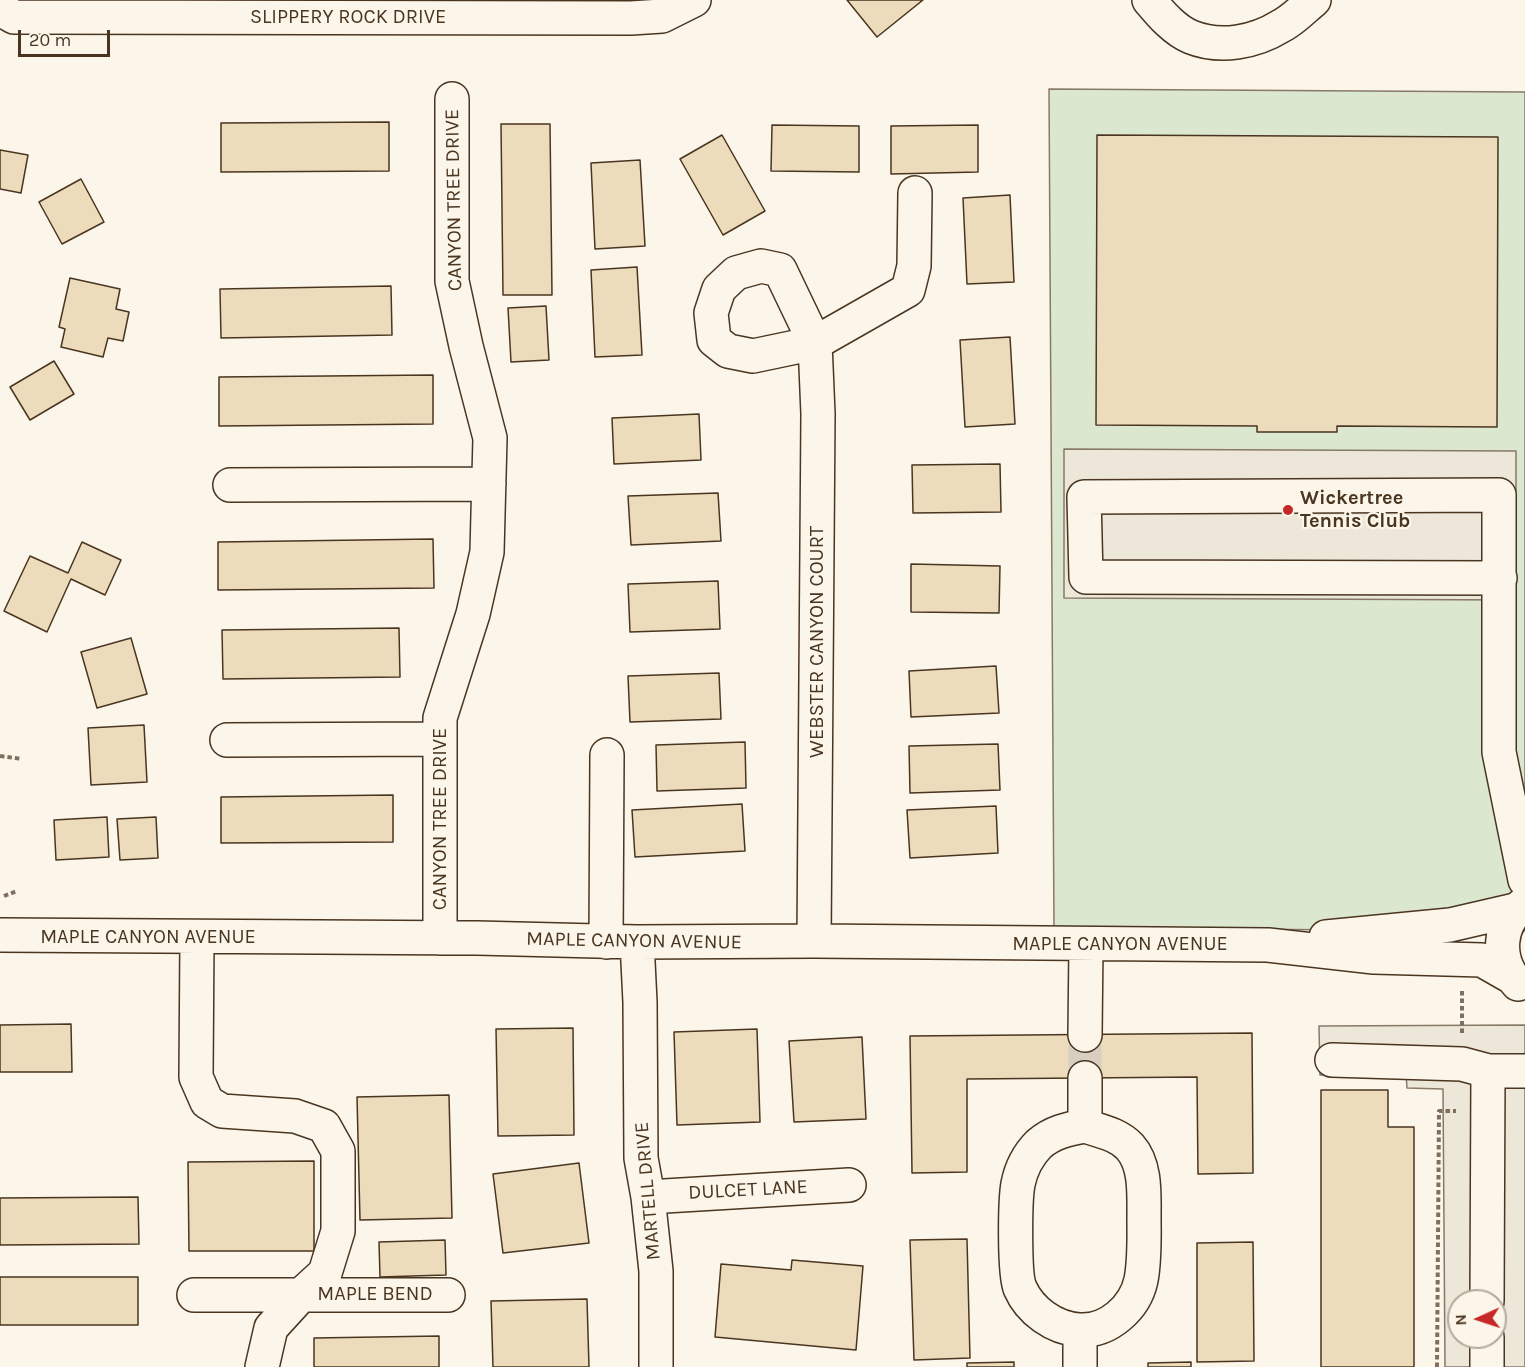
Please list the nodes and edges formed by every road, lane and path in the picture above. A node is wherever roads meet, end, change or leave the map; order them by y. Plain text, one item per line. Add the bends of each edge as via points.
1 (694, 0) edge
2 (1149, 0) edge
3 (1314, 0) edge
4 (0, 9) edge
5 (452, 99) dead end
6 (915, 193) dead end
7 (489, 484) junction
8 (230, 485) dead end
9 (1500, 578) junction
10 (226, 740) dead end
11 (439, 740) junction
12 (607, 755) dead end
13 (0, 756) edge
14 (22, 759) dead end
15 (17, 891) dead end
16 (4, 896) dead end
17 (1522, 898) edge
18 (0, 935) edge
19 (197, 937) junction
20 (440, 938) junction
21 (814, 941) junction
22 (622, 942) junction
23 (1086, 944) junction
24 (1268, 945) junction
25 (1518, 983) edge
26 (1462, 988) dead end
27 (1085, 1035) tunnel mouth
28 (1462, 1040) dead end
29 (1332, 1060) dead end
30 (1488, 1071) junction
31 (1525, 1071) edge
32 (1085, 1078) tunnel mouth
33 (1461, 1111) dead end
34 (1085, 1126) junction
35 (849, 1185) dead end
36 (648, 1197) junction
37 (1487, 1289) edge
38 (302, 1294) junction
39 (448, 1294) dead end
40 (194, 1295) dead end
41 (1080, 1330) junction
42 (1487, 1349) edge
43 (262, 1367) edge
44 (656, 1367) edge
45 (1080, 1367) edge
46 (1437, 1367) edge
47 (1487, 1367) edge

1 - 4 street, SLIPPERY ROCK DRIVE via 662,16 631,18 14,17
2 - 3 street via 1165,19 1190,37 1220,43 1253,40 1283,26
5 - 7 street, CANYON TREE DRIVE via 452,281 490,438
6 - 21 street, WEBSTER CANYON COURT via 914,266 908,290 815,343 818,414
7 - 8 street
7 - 11 street, CANYON TREE DRIVE via 487,552 473,614 440,718
9 - 9 street via 1086,577 1084,497 1499,495
9 - 17 street via 1499,752
10 - 11 street
11 - 20 street, CANYON TREE DRIVE
12 - 22 street, MARTELL DRIVE
13 - 14 path
15 - 16 path
17 - 24 street, MAPLE CANYON AVENUE via 1450,925
17 - 25 street, MAPLE CANYON AVENUE via 1506,924 1502,940 1503,958
18 - 19 street, MAPLE CANYON AVENUE
19 - 20 street, MAPLE CANYON AVENUE
19 - 38 street, MAPLE BEND via 196,1077 207,1102 222,1112 295,1116 324,1126 338,1151 338,1231 325,1273
20 - 22 street, MAPLE CANYON AVENUE
21 - 22 street, MAPLE CANYON AVENUE
21 - 23 street, MAPLE CANYON AVENUE
22 - 36 street, MARTELL DRIVE via 640,1002 641,1158
23 - 24 street, MAPLE CANYON AVENUE
23 - 27 street
24 - 25 street, MAPLE CANYON AVENUE via 1374,957 1482,960
26 - 28 path
29 - 30 street via 1462,1064
30 - 31 street
30 - 37 street
32 - 34 street
33 - 46 path via 1439,1111
34 - 41 street via 1114,1135 1130,1147 1140,1166 1144,1252 1141,1282 1127,1309 1107,1326
34 - 41 street via 1060,1131 1040,1144 1026,1160 1018,1184 1016,1250 1019,1286 1031,1308 1053,1323
35 - 36 street, DULCET LANE
36 - 44 street, MARTELL DRIVE via 656,1271
38 - 39 street, MAPLE BEND
38 - 40 street, MAPLE BEND
38 - 43 street, MAPLE BEND via 271,1328
41 - 45 street
42 - 47 street

